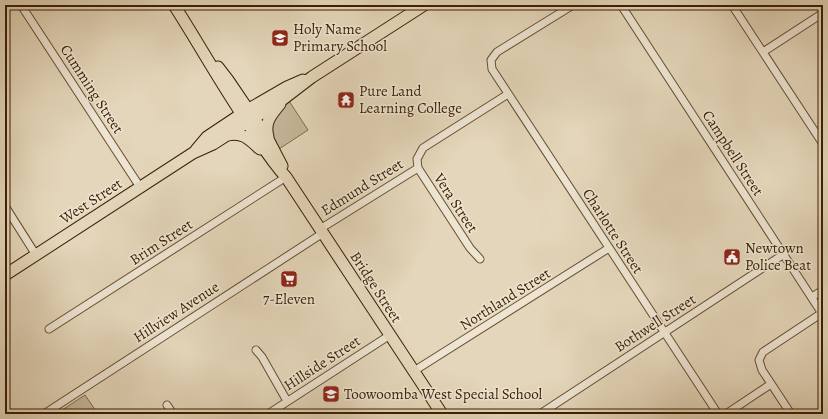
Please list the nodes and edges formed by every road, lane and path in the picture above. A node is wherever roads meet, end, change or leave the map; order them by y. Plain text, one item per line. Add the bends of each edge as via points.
1 (21, 5) edge
2 (174, 5) edge
3 (573, 5) edge
4 (621, 5) edge
5 (732, 5) edge
6 (421, 6) edge
7 (823, 13) edge
8 (763, 52) junction
9 (312, 77) junction
10 (292, 93) junction
11 (508, 94) junction
12 (248, 116) junction
13 (228, 135) junction
14 (268, 139) junction
15 (823, 144) edge
16 (193, 153) junction
17 (417, 159) joint
18 (274, 164) junction
19 (418, 168) junction
20 (286, 177) junction
21 (140, 187) junction
22 (5, 206) edge
23 (322, 231) junction
24 (609, 248) junction
25 (784, 254) junction
26 (36, 255) junction
27 (480, 259) dead end
28 (5, 275) edge
29 (823, 290) edge
30 (812, 297) junction
31 (822, 314) edge
32 (49, 329) dead end
33 (664, 332) junction
34 (390, 335) junction
35 (256, 350) dead end
36 (414, 371) junction
37 (771, 384) junction
38 (287, 401) junction
39 (167, 405) dead end
40 (44, 414) edge
41 (173, 414) edge
42 (268, 414) edge
43 (442, 414) edge
44 (540, 414) edge
45 (718, 414) edge
46 (726, 414) edge
47 (791, 414) edge

1 - 21 street, Cumming Street
2 - 12 main road, Bridge Street via 202,48 228,80
3 - 11 street, Charlotte Street via 497,52 491,60 492,69
4 - 25 street, Campbell Street
5 - 8 street
6 - 9 main road, West Street
7 - 8 street
8 - 15 street
9 - 10 main road, West Street
9 - 12 main road, West Street via 287,87
10 - 12 main road, West Street
10 - 14 main road via 279,105 268,121
11 - 17 street, Edmund Street via 423,148
11 - 24 street, Charlotte Street
12 - 13 main road, West Street
12 - 14 main road, Bridge Street
12 - 16 main road, West Street via 207,137
12 - 18 main road, Bridge Street
13 - 16 main road, West Street
13 - 18 main road via 237,134 245,137 260,148
14 - 20 main road, Bridge Street
16 - 21 main road, West Street
17 - 19 street, Vera Street
18 - 20 main road, Bridge Street
19 - 23 street, Edmund Street
19 - 27 street, Vera Street via 470,248
20 - 23 main road, Bridge Street
20 - 32 street, Brim Street
21 - 26 main road, West Street
22 - 26 street
23 - 34 main road, Bridge Street
23 - 40 street, Hillview Avenue
24 - 33 street, Charlotte Street
24 - 36 street, Northland Street
25 - 30 street, Campbell Street
25 - 33 street, Bothwell Street
26 - 28 main road, West Street
29 - 30 street
30 - 31 street, Campbell Street
31 - 37 street via 763,352 758,360
33 - 44 street, Bothwell Street
33 - 45 street, Charlotte Street
34 - 36 main road, Bridge Street
34 - 38 street, Hillside Street
35 - 38 street
36 - 43 main road, Bridge Street
37 - 46 street
37 - 47 street
38 - 42 street, Hillside Street
39 - 41 street

